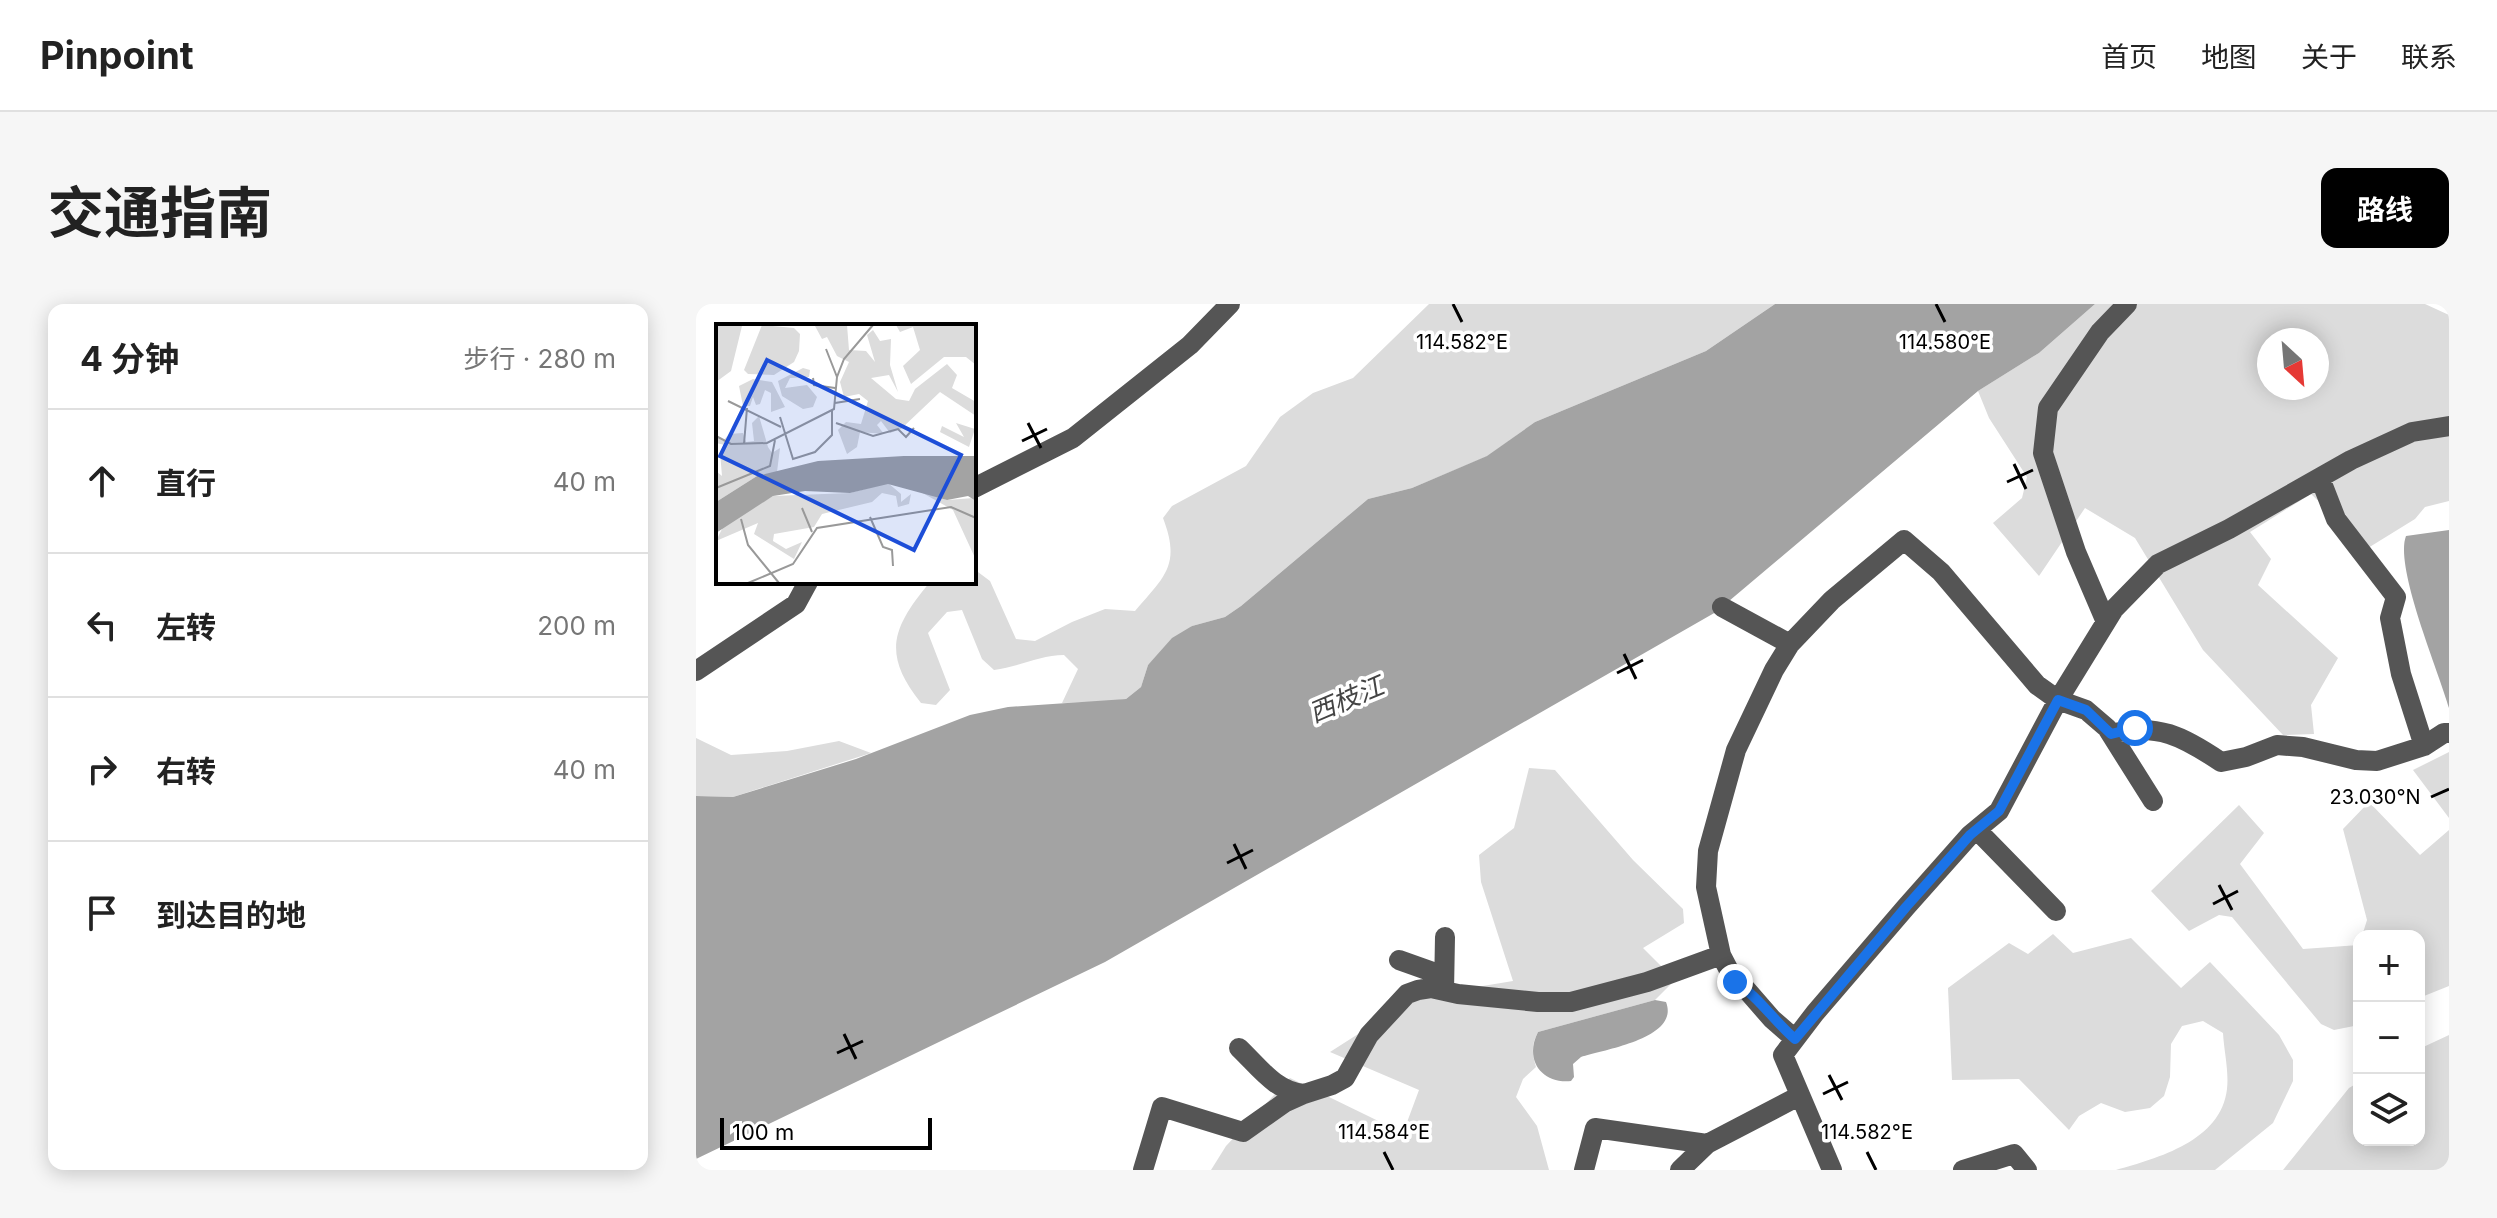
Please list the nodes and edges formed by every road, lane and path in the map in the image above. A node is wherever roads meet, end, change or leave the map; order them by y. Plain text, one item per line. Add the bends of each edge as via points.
1 (1230, 304) edge
2 (2127, 304) edge
3 (2449, 426) edge
4 (2320, 478) junction
5 (976, 487) edge
6 (807, 584) edge
7 (1722, 607) dead end
8 (2106, 622) junction
9 (1790, 644) junction
10 (696, 671) edge
11 (2058, 700) junction
12 (2449, 733) edge
13 (2111, 734) junction
14 (2424, 746) junction
15 (2153, 801) dead end
16 (1977, 830) junction
17 (2056, 911) dead end
18 (1445, 937) dead end
19 (1721, 955) junction
20 (1399, 960) dead end
21 (1444, 984) junction
22 (1795, 1039) junction
23 (1239, 1048) dead end
24 (1304, 1094) junction
25 (1799, 1096) junction
26 (1707, 1144) junction
27 (1143, 1170) edge
28 (1584, 1170) edge
29 (1680, 1170) edge
30 (1832, 1170) edge
31 (1963, 1170) edge
32 (2027, 1170) edge

1 - 5 street via 1190,345 1073,438
2 - 8 street via 2100,332 2048,408 2043,453
3 - 4 street via 2412,432
4 - 8 street via 2158,564
4 - 14 street via 2336,519 2396,597 2390,618
6 - 10 street via 796,604
7 - 9 street
8 - 11 street
9 - 11 street via 1832,600 1904,540 1941,572 2037,685
9 - 19 street via 1736,750 1708,851 1706,887
11 - 13 street via 2086,710
11 - 16 street via 1999,811
12 - 14 street
13 - 14 street via 2135,728 2161,731 2221,762 2277,745 2377,761
13 - 15 street
16 - 17 street
16 - 22 street
18 - 21 street
19 - 21 street via 1571,1002 1538,1002
19 - 22 street via 1735,982
20 - 21 street
21 - 24 street via 1407,994 1369,1035 1345,1078
22 - 25 street via 1783,1055
23 - 24 street via 1278,1086
24 - 27 street via 1243,1132 1162,1107
25 - 26 street
25 - 30 street
26 - 28 street via 1595,1128
26 - 29 street
31 - 32 street via 2014,1154

